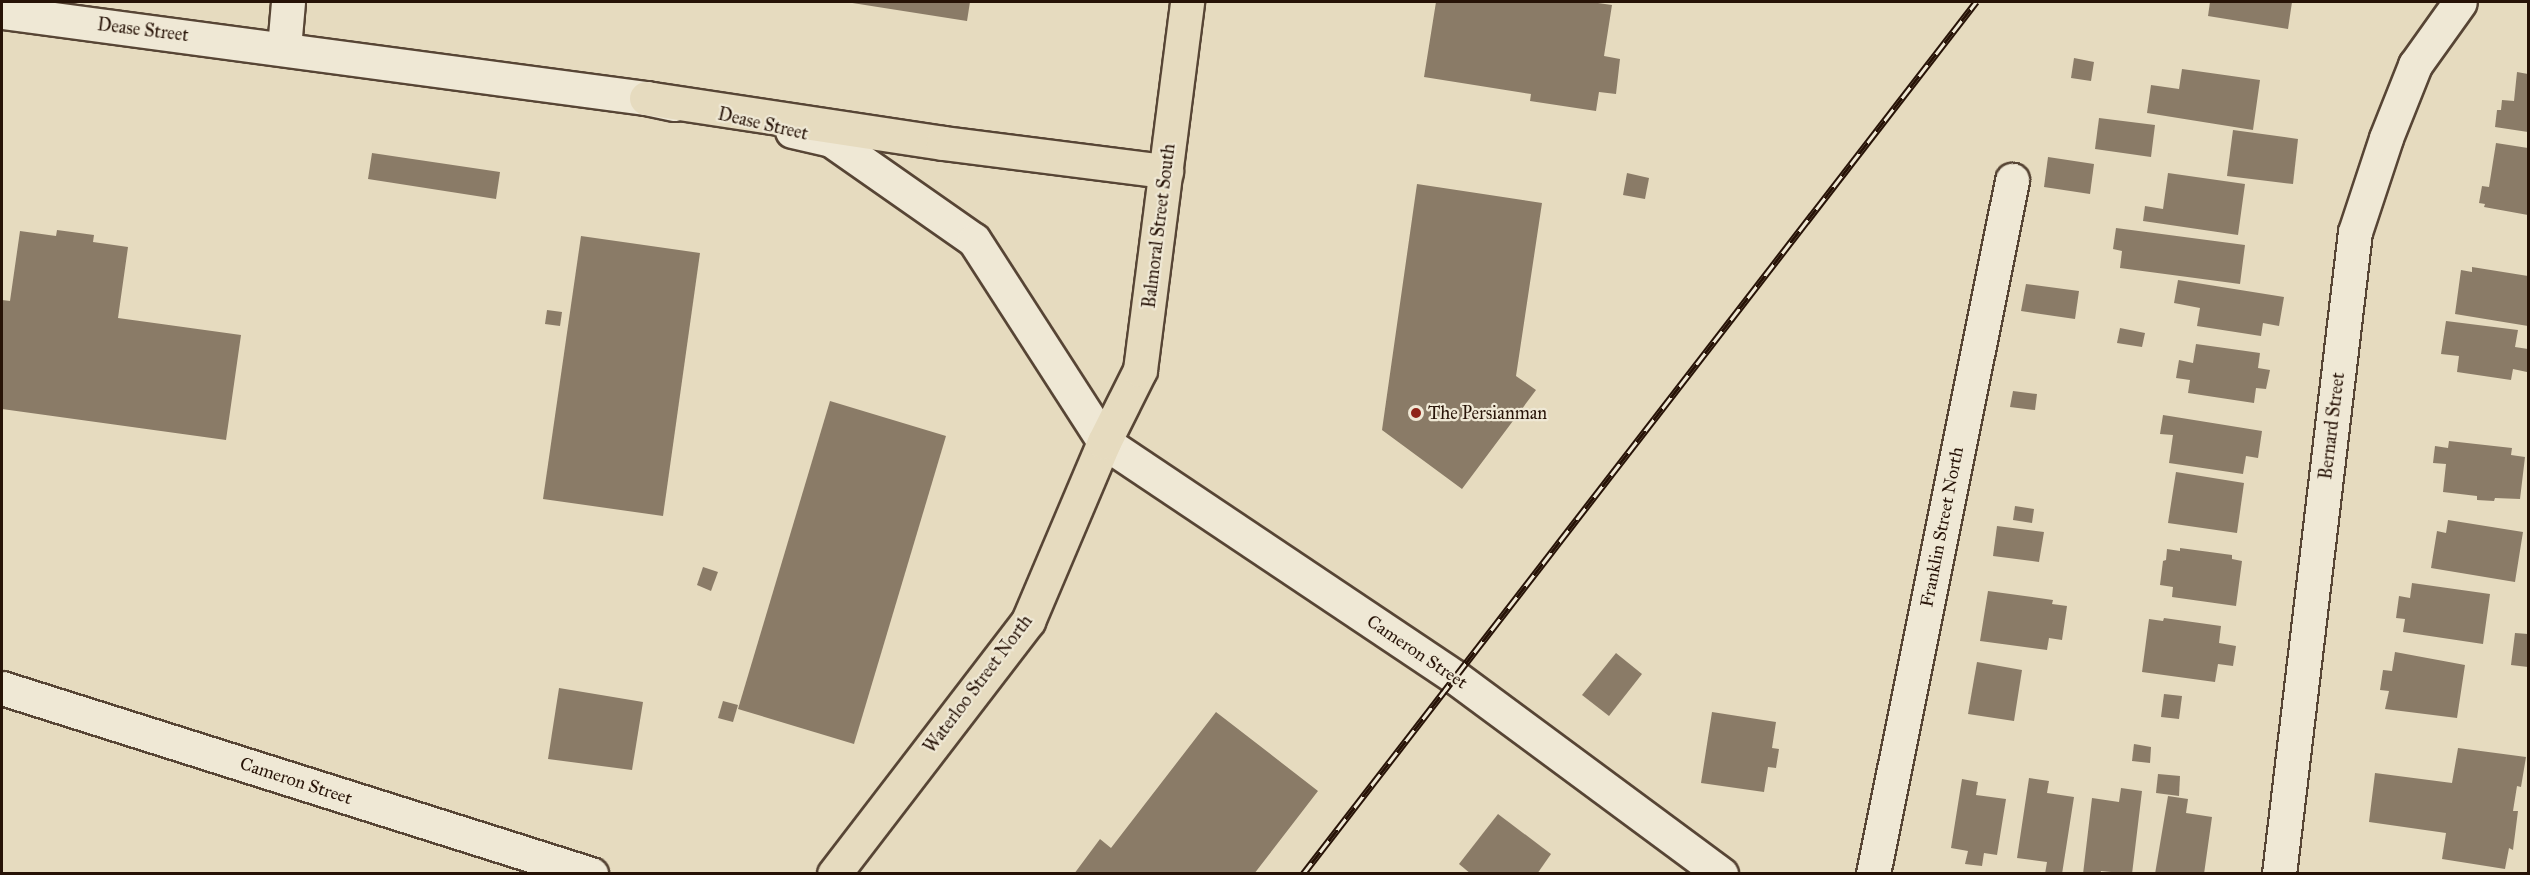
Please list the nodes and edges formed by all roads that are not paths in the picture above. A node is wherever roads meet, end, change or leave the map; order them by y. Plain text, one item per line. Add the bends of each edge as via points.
1 (288, 2) edge
2 (1187, 2) edge
3 (2460, 2) edge
4 (2, 12) edge
5 (284, 48) junction
6 (646, 98) junction
7 (1166, 171) junction
8 (2012, 180) dead end
9 (1104, 442) junction
10 (2, 688) edge
11 (591, 873) edge
12 (834, 873) edge
13 (1721, 873) edge
14 (1873, 873) edge
15 (2279, 873) edge

1 - 5 street
2 - 7 main road, Balmoral Street South
3 - 15 street, Bernard Street via 2415,65 2355,232
4 - 5 street, Dease Street
5 - 6 street, Dease Street
6 - 7 main road via 943,143
6 - 9 street, Dease Street via 831,140 974,240
7 - 9 main road, Balmoral Street South via 1140,370
8 - 14 street, Franklin Street North
9 - 12 main road, Waterloo Street North via 1028,621
9 - 13 street, Cameron Street via 1455,677
10 - 11 street, Cameron Street

